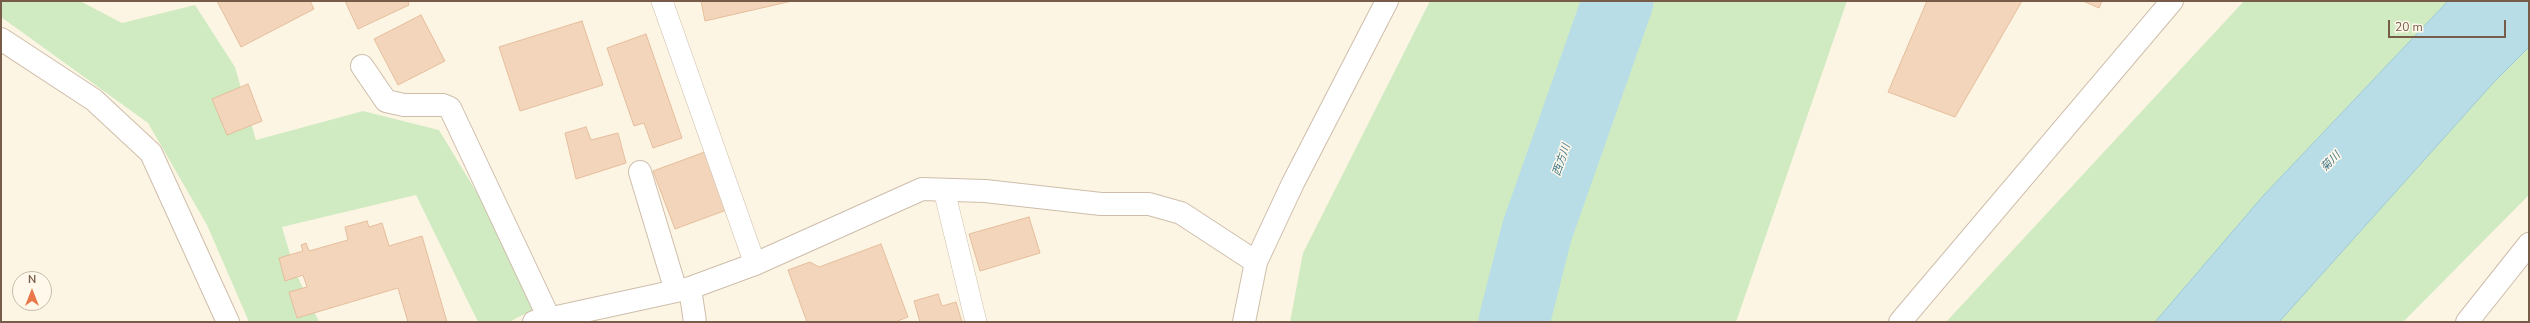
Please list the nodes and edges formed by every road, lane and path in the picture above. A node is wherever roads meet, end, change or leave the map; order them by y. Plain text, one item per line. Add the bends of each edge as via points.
1 (662, 1) edge
2 (1387, 1) edge
3 (2172, 1) edge
4 (1, 38) edge
5 (362, 66) dead end
6 (640, 172) dead end
7 (944, 190) junction
8 (2529, 244) edge
9 (1256, 262) junction
10 (755, 264) junction
11 (683, 289) junction
12 (541, 320) edge
13 (228, 322) edge
14 (695, 322) edge
15 (976, 322) edge
16 (1244, 322) edge
17 (1900, 322) edge
18 (2467, 322) edge

1 - 10 lane
2 - 9 street
3 - 17 street
4 - 13 street via 94,100 151,153
5 - 12 street via 386,101 404,105 443,105 450,108
6 - 11 street
7 - 9 street via 985,191 1100,204 1149,204 1181,213
7 - 10 street via 922,189
7 - 15 lane
8 - 18 street
9 - 16 street
10 - 11 street
11 - 12 street
11 - 14 street

